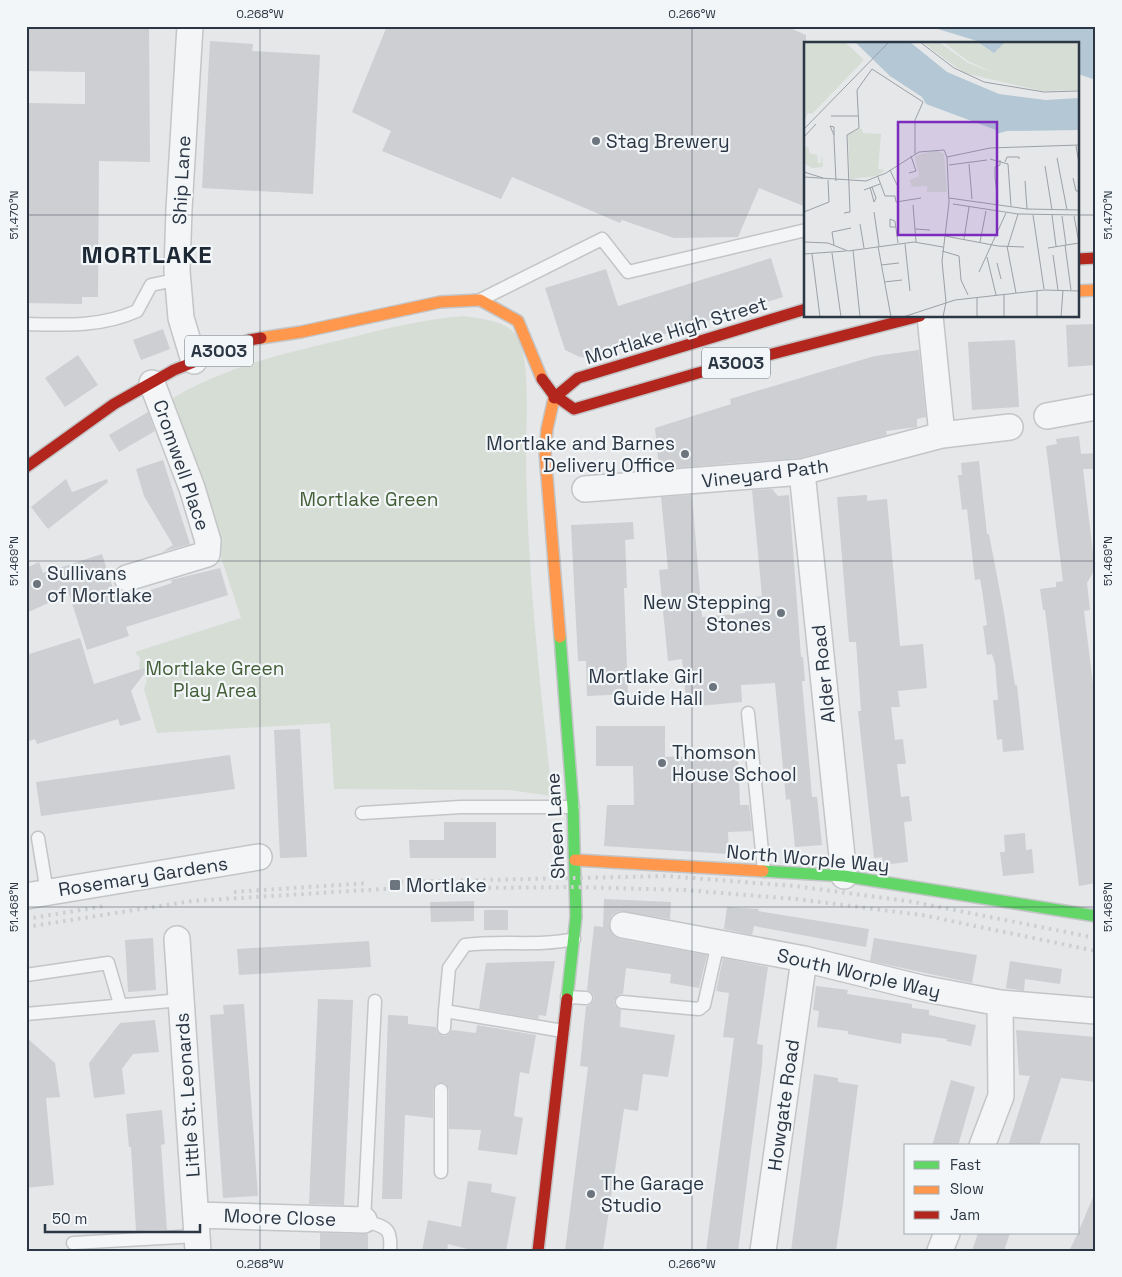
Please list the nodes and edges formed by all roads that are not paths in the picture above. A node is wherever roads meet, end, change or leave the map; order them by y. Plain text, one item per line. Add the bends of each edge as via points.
1 (190, 26) edge
2 (804, 230) edge
3 (1096, 258) edge
4 (1080, 259) edge
5 (178, 282) junction
6 (1096, 290) edge
7 (1080, 291) edge
8 (480, 300) junction
9 (804, 310) edge
10 (912, 318) edge
11 (930, 318) edge
12 (26, 324) edge
13 (194, 362) junction
14 (152, 382) junction
15 (554, 398) junction
16 (1096, 407) edge
17 (1047, 416) dead end
18 (1010, 427) dead end
19 (942, 436) junction
20 (26, 467) edge
21 (802, 472) junction
22 (585, 489) dead end
23 (127, 578) dead end
24 (748, 713) dead end
25 (573, 807) junction
26 (362, 812) dead end
27 (38, 838) dead end
28 (259, 857) dead end
29 (575, 860) junction
30 (764, 871) junction
31 (844, 876) junction
32 (36, 894) edge
33 (1096, 916) edge
34 (623, 925) dead end
35 (177, 939) dead end
36 (574, 939) junction
37 (718, 943) junction
38 (804, 958) junction
39 (26, 975) edge
40 (567, 997) junction
41 (586, 998) dead end
42 (181, 1000) junction
43 (375, 1001) dead end
44 (622, 1002) dead end
45 (1000, 1003) junction
46 (120, 1004) junction
47 (445, 1011) junction
48 (1096, 1011) edge
49 (26, 1014) edge
50 (444, 1028) dead end
51 (563, 1031) junction
52 (442, 1090) dead end
53 (983, 1144) edge
54 (442, 1172) dead end
55 (364, 1220) junction
56 (197, 1234) edge
57 (947, 1234) edge
58 (73, 1242) dead end
59 (390, 1251) edge
60 (538, 1251) edge
61 (763, 1251) edge
62 (940, 1251) edge

1 - 5 street, Ship Lane
2 - 8 lane via 628,272 602,239
3 - 4 main road
5 - 12 lane via 151,285 137,311 106,322
5 - 13 street, Ship Lane via 181,318
6 - 7 main road
8 - 13 main road, A3003 via 440,302 249,340
8 - 15 main road via 518,321 534,362
9 - 15 main road, Mortlake High Street / A3003 via 578,378
10 - 15 main road, A3003 via 698,373 579,409 570,408
11 - 19 street
13 - 14 main road, A3003
14 - 20 main road, A3003 via 114,404
14 - 23 street, Cromwell Place via 192,488 208,541 207,554
15 - 25 main road, Sheen Lane via 545,452
16 - 17 street
18 - 19 street, Vineyard Path
19 - 21 street, Vineyard Path
21 - 22 street, Vineyard Path
21 - 31 street, Alder Road
24 - 30 lane
25 - 26 lane via 460,807
25 - 29 main road, Sheen Lane
27 - 32 lane
28 - 32 street, Rosemary Gardens
29 - 30 main road, North Worple Way
29 - 36 main road, Sheen Lane
30 - 31 main road, North Worple Way
31 - 33 main road, North Worple Way
34 - 37 street, South Worple Way
35 - 42 street, Little St. Leonards
36 - 40 main road, Sheen Lane
36 - 47 lane via 558,943 465,945 449,968
37 - 38 street, South Worple Way
37 - 44 lane via 704,1005 699,1009
38 - 45 street, South Worple Way via 921,988
38 - 61 street, Howgate Road
39 - 46 lane via 108,963
40 - 41 lane
40 - 51 main road, Sheen Lane
42 - 46 lane
42 - 56 street, Little St. Leonards
43 - 55 lane
45 - 48 street, South Worple Way
45 - 53 street via 1001,1096
46 - 49 lane
47 - 50 lane
47 - 51 lane
51 - 60 main road, Sheen Lane
52 - 54 lane
55 - 56 street, Moore Close
55 - 59 lane via 387,1228 391,1235
56 - 58 lane
57 - 62 street

